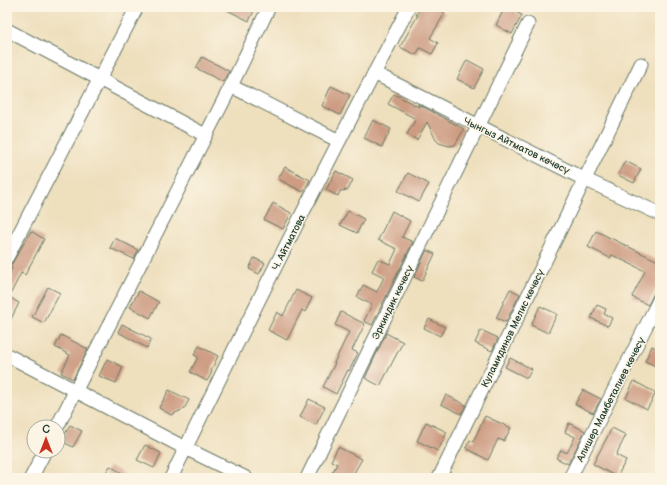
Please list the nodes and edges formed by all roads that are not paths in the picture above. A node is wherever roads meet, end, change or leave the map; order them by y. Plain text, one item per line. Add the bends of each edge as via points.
1 (137, 7) edge
2 (269, 7) edge
3 (410, 7) edge
4 (528, 24) dead end
5 (7, 30) edge
6 (640, 64) dead end
7 (374, 73) junction
8 (100, 79) junction
9 (231, 86) junction
10 (478, 126) junction
11 (205, 135) junction
12 (339, 141) junction
13 (584, 179) junction
14 (660, 214) edge
15 (7, 257) edge
16 (660, 298) edge
17 (7, 355) edge
18 (76, 391) junction
19 (61, 419) edge
20 (186, 448) junction
21 (41, 459) edge
22 (31, 478) edge
23 (171, 478) edge
24 (246, 478) edge
25 (307, 478) edge
26 (439, 478) edge
27 (570, 478) edge

1 - 8 street
2 - 9 street
3 - 7 street, Ч. Айтматова
4 - 10 street, Эркиндик көчөсү
5 - 8 street
6 - 13 street, Куламидинов Мелис көчөсү
7 - 10 street, Чынгыз Айтматов көчөсү
7 - 12 street, Ч. Айтматова
8 - 11 street
8 - 15 street
9 - 11 street
9 - 12 street
10 - 13 street, Чынгыз Айтматов көчөсү
10 - 25 street, Эркиндик көчөсү
11 - 18 street
12 - 20 street, Ч. Айтматова
13 - 14 street, Чынгыз Айтматов көчөсү
13 - 26 street, Куламидинов Мелис көчөсү
16 - 27 street, Алишер Мамбеталиев көчөсү
17 - 18 street
18 - 19 street
18 - 20 street
20 - 23 street, Ч. Айтматова
20 - 24 street
21 - 22 street

